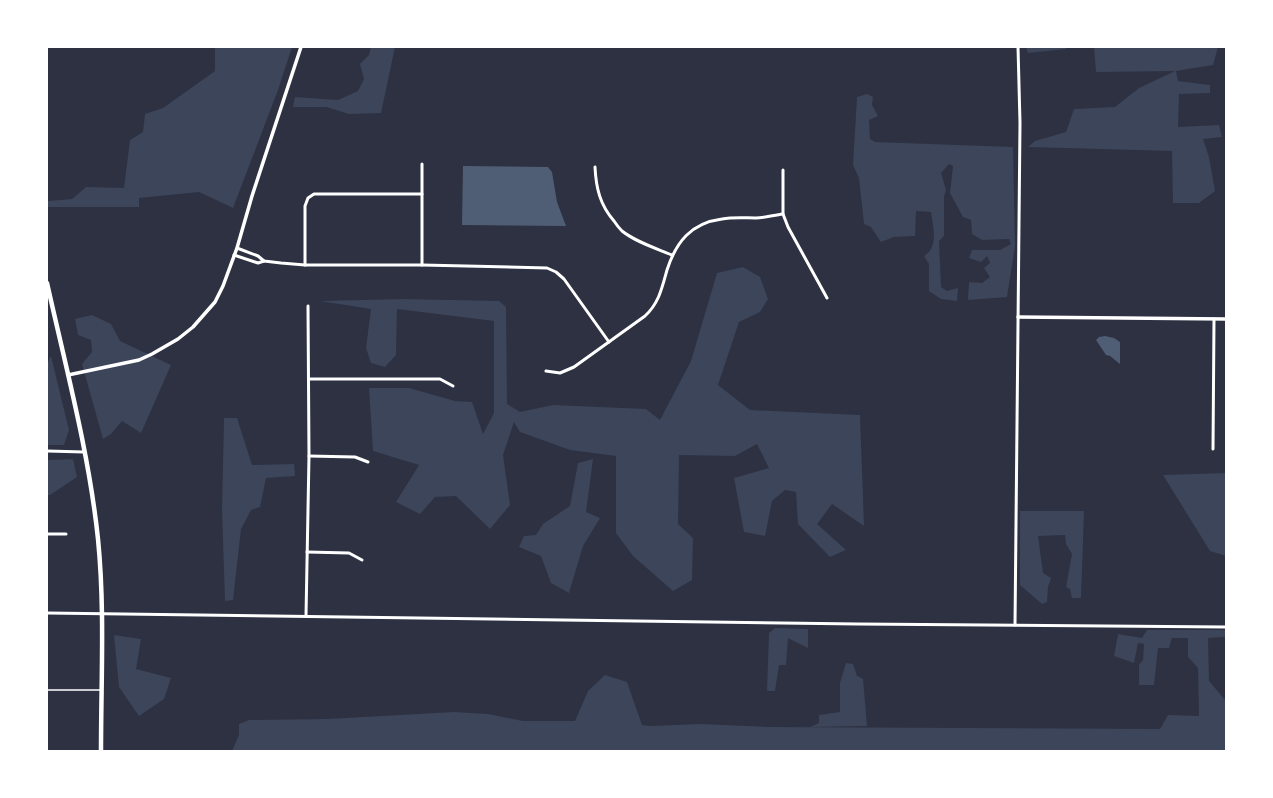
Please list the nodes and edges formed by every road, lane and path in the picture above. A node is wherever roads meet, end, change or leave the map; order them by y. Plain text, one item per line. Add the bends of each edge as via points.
1 (300, 47) edge
2 (1018, 47) edge
3 (422, 164) dead end
4 (595, 167) dead end
5 (783, 170) dead end
6 (422, 194) junction
7 (783, 214) junction
8 (237, 248) junction
9 (234, 255) junction
10 (672, 255) junction
11 (264, 261) junction
12 (305, 265) junction
13 (422, 265) junction
14 (47, 283) edge
15 (827, 298) dead end
16 (308, 306) dead end
17 (1018, 317) junction
18 (1214, 319) junction
19 (1226, 319) edge
20 (609, 342) junction
21 (546, 371) dead end
22 (68, 375) junction
23 (309, 379) junction
24 (453, 386) dead end
25 (1213, 449) dead end
26 (47, 451) edge
27 (84, 452) junction
28 (309, 456) junction
29 (368, 462) dead end
30 (47, 534) edge
31 (66, 534) dead end
32 (307, 552) junction
33 (362, 560) dead end
34 (47, 613) edge
35 (102, 614) junction
36 (306, 616) junction
37 (1015, 625) junction
38 (1226, 627) edge
39 (47, 690) edge
40 (101, 690) junction
41 (101, 751) edge

1 - 8 street
2 - 17 street
3 - 6 street
4 - 10 street via 600,200 621,231
5 - 7 street
6 - 12 street via 314,194 308,198 305,206
6 - 13 street
7 - 10 street via 706,222 693,228
7 - 15 street
8 - 9 street
8 - 11 street
9 - 11 street via 258,263
9 - 22 street via 215,302 193,327 178,339 139,360
10 - 20 street via 653,309
11 - 12 street
12 - 13 street
13 - 20 street via 547,268 564,279
14 - 22 main road
16 - 23 street
17 - 18 street
17 - 37 street
18 - 19 street
18 - 25 street
20 - 21 street via 574,367 560,373
22 - 27 main road
23 - 24 street via 440,379
23 - 28 street
26 - 27 street
27 - 35 main road via 98,537
28 - 29 street via 355,457
28 - 32 street
30 - 31 street
32 - 33 street via 348,553
32 - 36 street
34 - 35 street
35 - 36 street
35 - 40 main road
36 - 37 street
37 - 38 street
39 - 40 lane
40 - 41 main road

